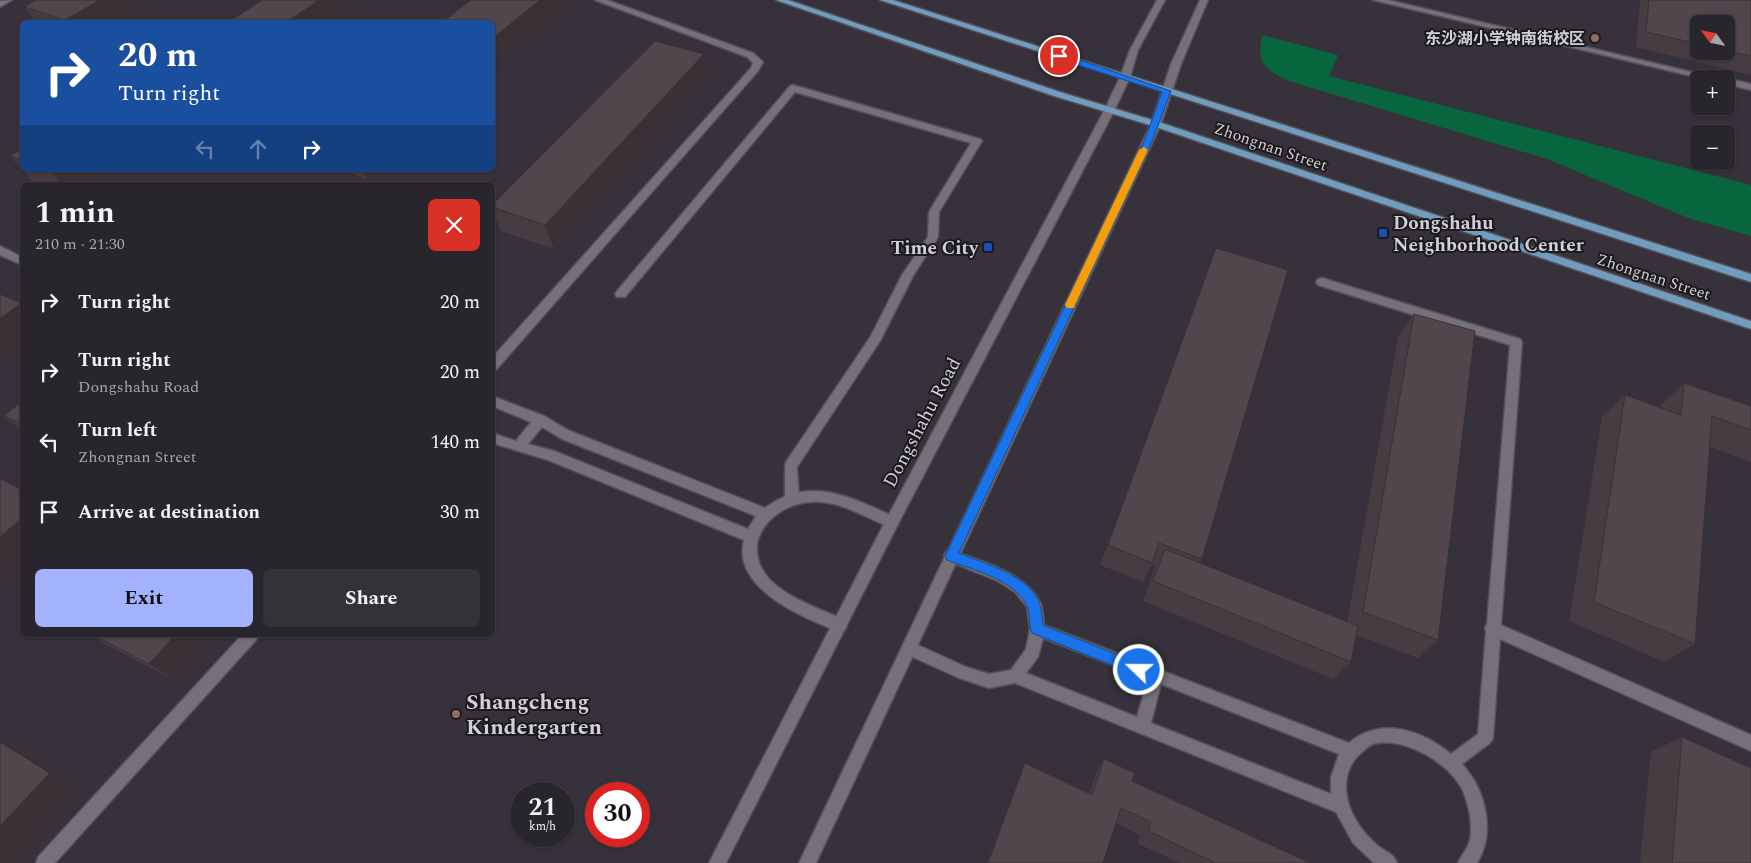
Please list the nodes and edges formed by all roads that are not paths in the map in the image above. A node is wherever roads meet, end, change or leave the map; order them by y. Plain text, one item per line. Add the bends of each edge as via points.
1 (8, 0) edge
2 (600, 0) edge
3 (780, 0) edge
4 (884, 0) edge
5 (1161, 0) edge
6 (1204, 0) edge
7 (1377, 0) edge
8 (0, 4) edge
9 (1690, 73) edge
10 (1125, 77) junction
11 (1735, 83) edge
12 (1751, 86) edge
13 (1167, 91) junction
14 (1110, 109) junction
15 (1156, 124) junction
16 (0, 250) edge
17 (20, 260) edge
18 (1751, 278) edge
19 (1322, 282) dead end
20 (621, 294) dead end
21 (1751, 325) edge
22 (495, 364) edge
23 (495, 402) edge
24 (540, 420) junction
25 (495, 439) edge
26 (518, 447) junction
27 (792, 500) junction
28 (765, 514) junction
29 (892, 522) junction
30 (751, 537) junction
31 (951, 556) junction
32 (840, 625) junction
33 (1492, 628) junction
34 (1037, 629) junction
35 (249, 637) edge
36 (909, 648) junction
37 (1016, 676) junction
38 (1156, 676) junction
39 (1142, 728) junction
40 (1751, 743) edge
41 (1351, 751) junction
42 (1451, 763) junction
43 (1340, 806) junction
44 (44, 863) edge
45 (717, 863) edge
46 (808, 863) edge
47 (1388, 863) edge
48 (1466, 863) edge

1 - 8 street
2 - 22 street via 750,55 758,62
3 - 14 main road, Zhongnan Street
4 - 10 main road, Zhongnan Street
5 - 10 street, Dongshahu Road via 1134,50
6 - 13 street
7 - 9 street
10 - 13 main road, Zhongnan Street
10 - 14 street, Dongshahu Road
11 - 12 street
13 - 15 street
13 - 18 main road, Zhongnan Street
14 - 15 main road, Zhongnan Street
14 - 29 street, Dongshahu Road
15 - 21 main road, Zhongnan Street
15 - 31 street
16 - 17 street
19 - 33 street via 1516,342
20 - 27 street via 793,88 976,141 934,212 933,237 908,275 876,338 791,466
23 - 24 street
24 - 26 street
24 - 28 street via 566,436
25 - 26 street
26 - 30 street via 550,455
27 - 28 street
27 - 29 street via 808,496 831,497
28 - 30 street
29 - 32 street, Dongshahu Road
30 - 32 street via 749,553 752,565 776,594
31 - 34 street via 1003,577 1020,588 1034,605
31 - 36 street
32 - 45 street, Dongshahu Road
33 - 40 street
33 - 42 street via 1485,738
34 - 37 street via 1033,652
34 - 38 street
35 - 44 street
36 - 37 street via 989,681
36 - 46 street
37 - 39 street
38 - 39 street
38 - 41 street
39 - 43 street
41 - 42 street via 1370,737 1405,737 1429,747
41 - 43 street via 1341,764
42 - 48 street via 1468,785 1480,820 1479,843
43 - 47 street via 1354,833 1374,854

